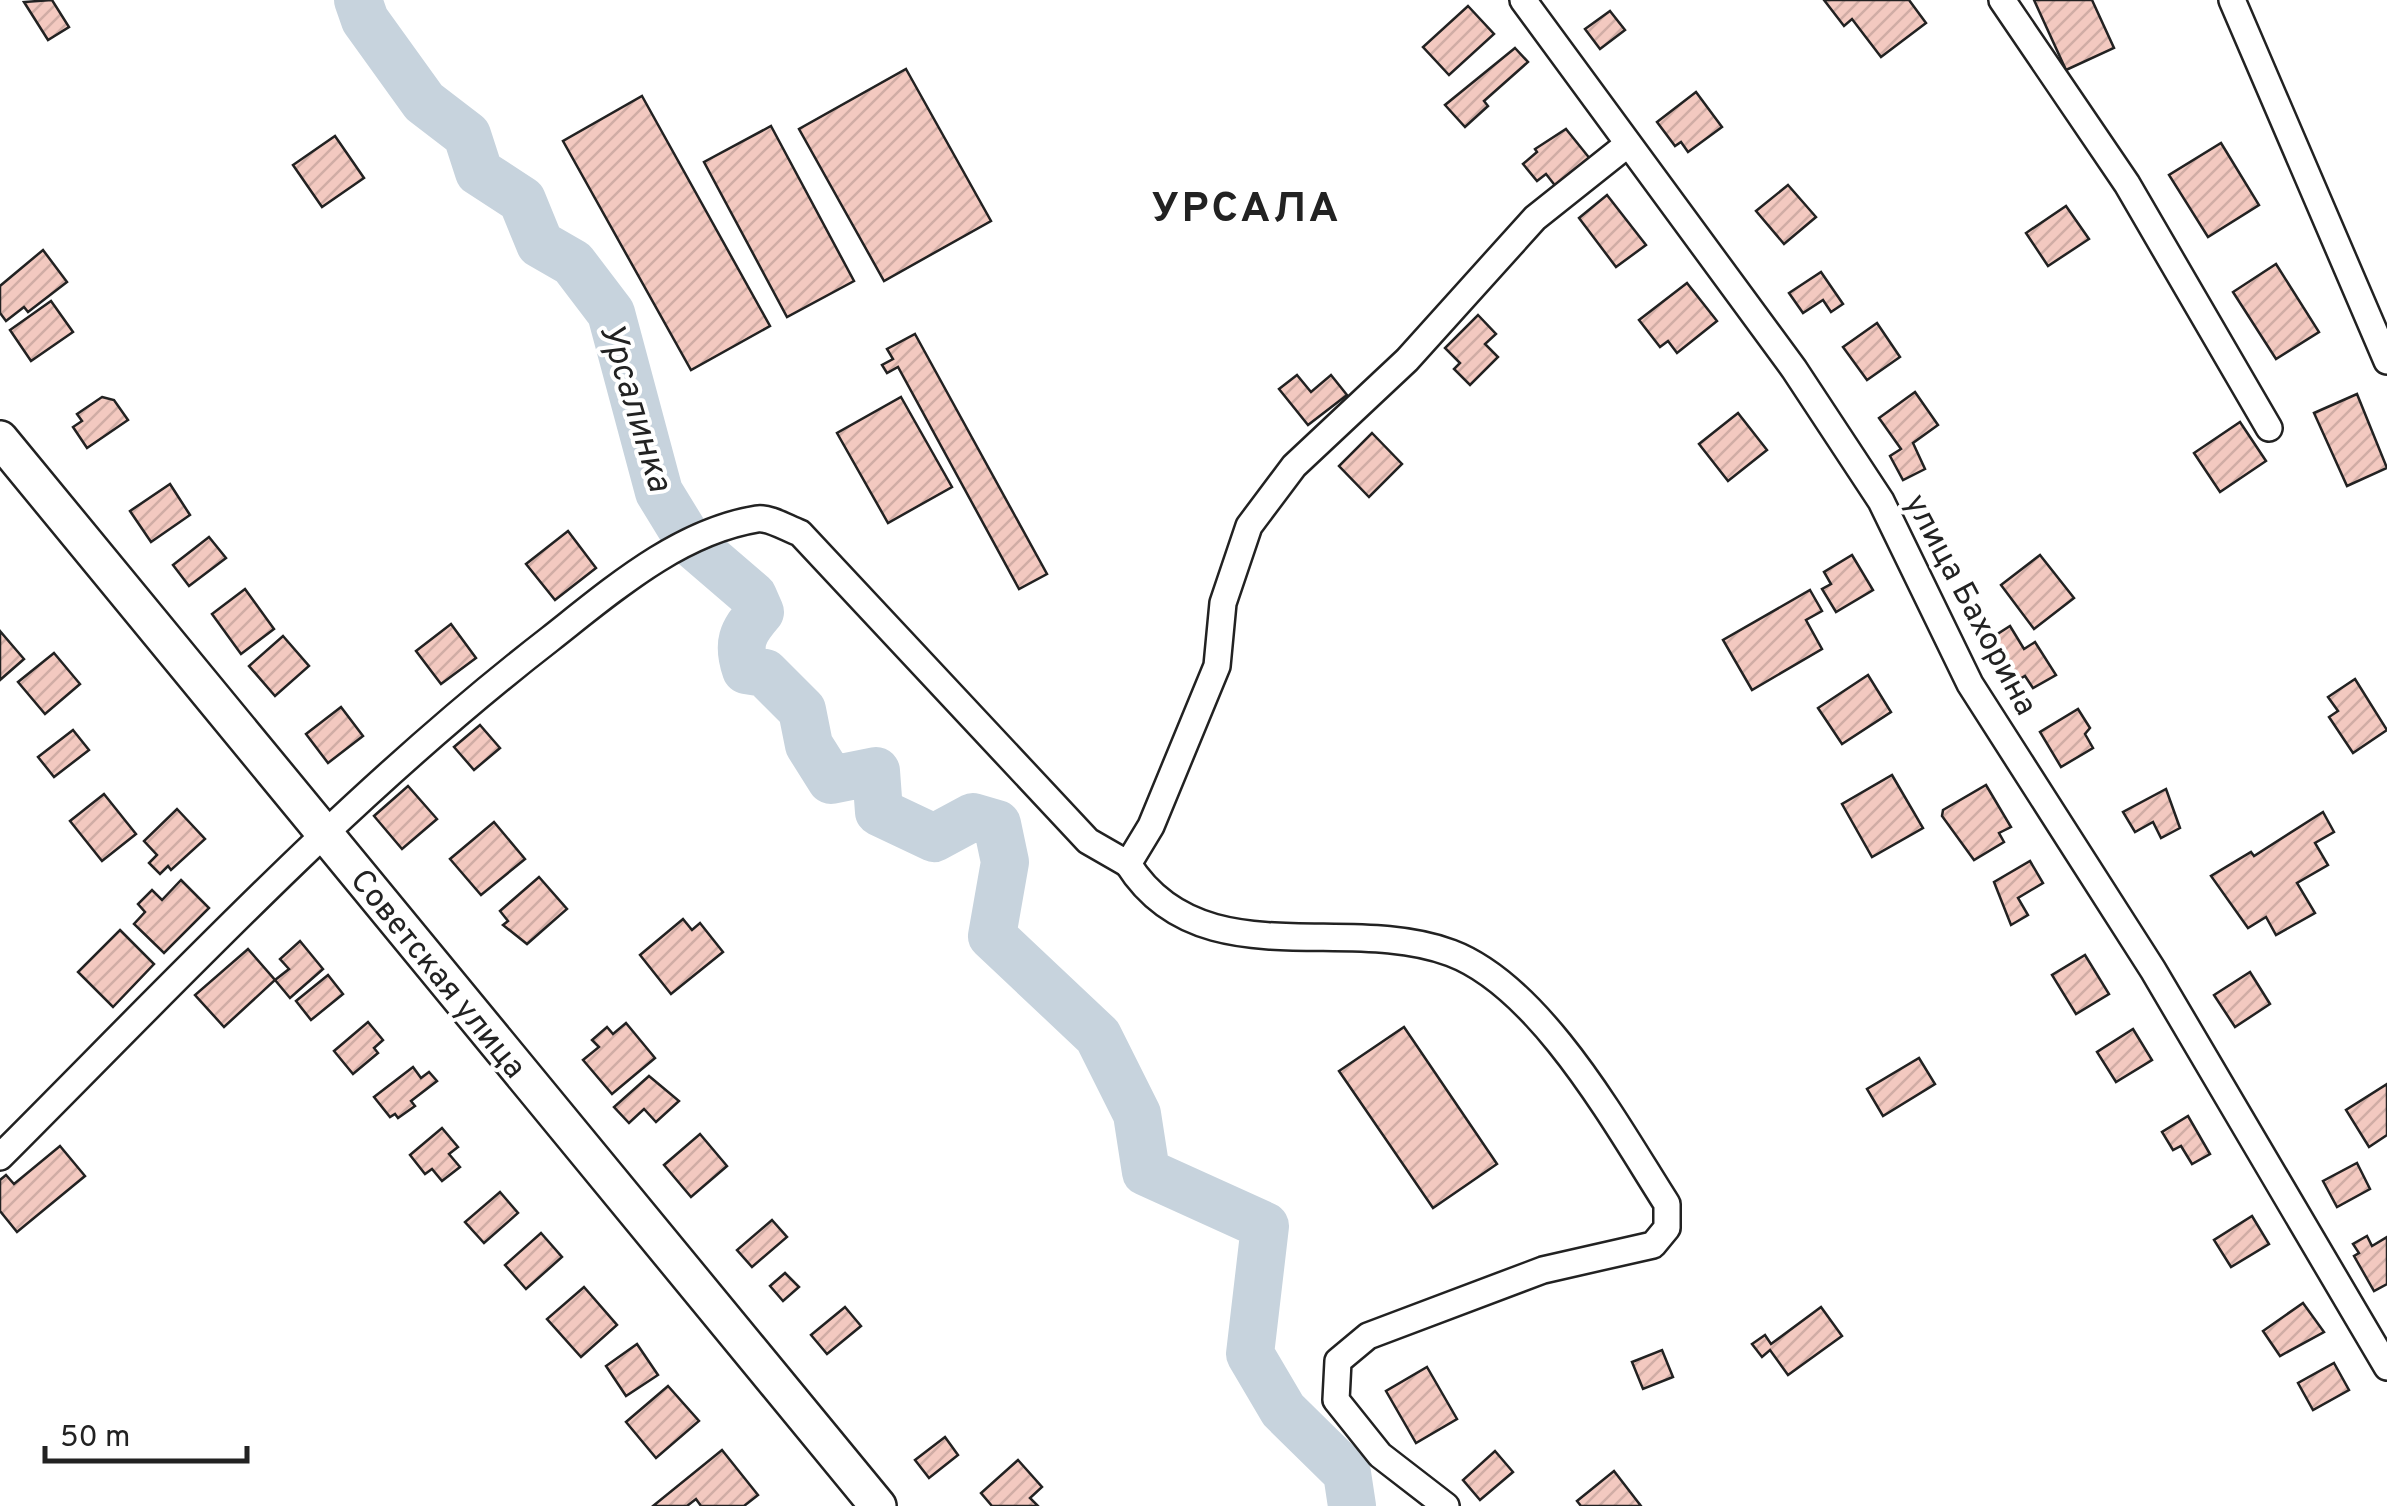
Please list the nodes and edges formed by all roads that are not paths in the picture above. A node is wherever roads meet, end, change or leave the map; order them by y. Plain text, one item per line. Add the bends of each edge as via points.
1 (1523, 0) edge
2 (2002, 0) edge
3 (2232, 0) edge
4 (1628, 144) junction
5 (2387, 361) edge
6 (2270, 428) dead end
7 (0, 438) edge
8 (324, 833) junction
9 (1128, 864) junction
10 (0, 1157) edge
11 (2387, 1367) edge
12 (878, 1506) edge
13 (1446, 1506) edge

1 - 4 street, улица Бахорина
2 - 6 street via 2127,184
3 - 5 street
4 - 9 street via 1536,218 1407,360 1294,466 1249,526 1223,603 1218,666 1151,826
4 - 11 street, улица Бахорина via 1882,501 1970,684 2154,970
7 - 8 street, Советская улица
8 - 9 street via 476,696 611,591 689,541 762,518 800,534 1088,840
8 - 10 street
8 - 12 street, Советская улица
9 - 13 street via 1175,914 1242,935 1396,941 1452,954 1524,1004 1575,1060 1667,1204 1667,1228 1653,1245 1544,1270 1368,1336 1338,1361 1336,1400 1380,1455

